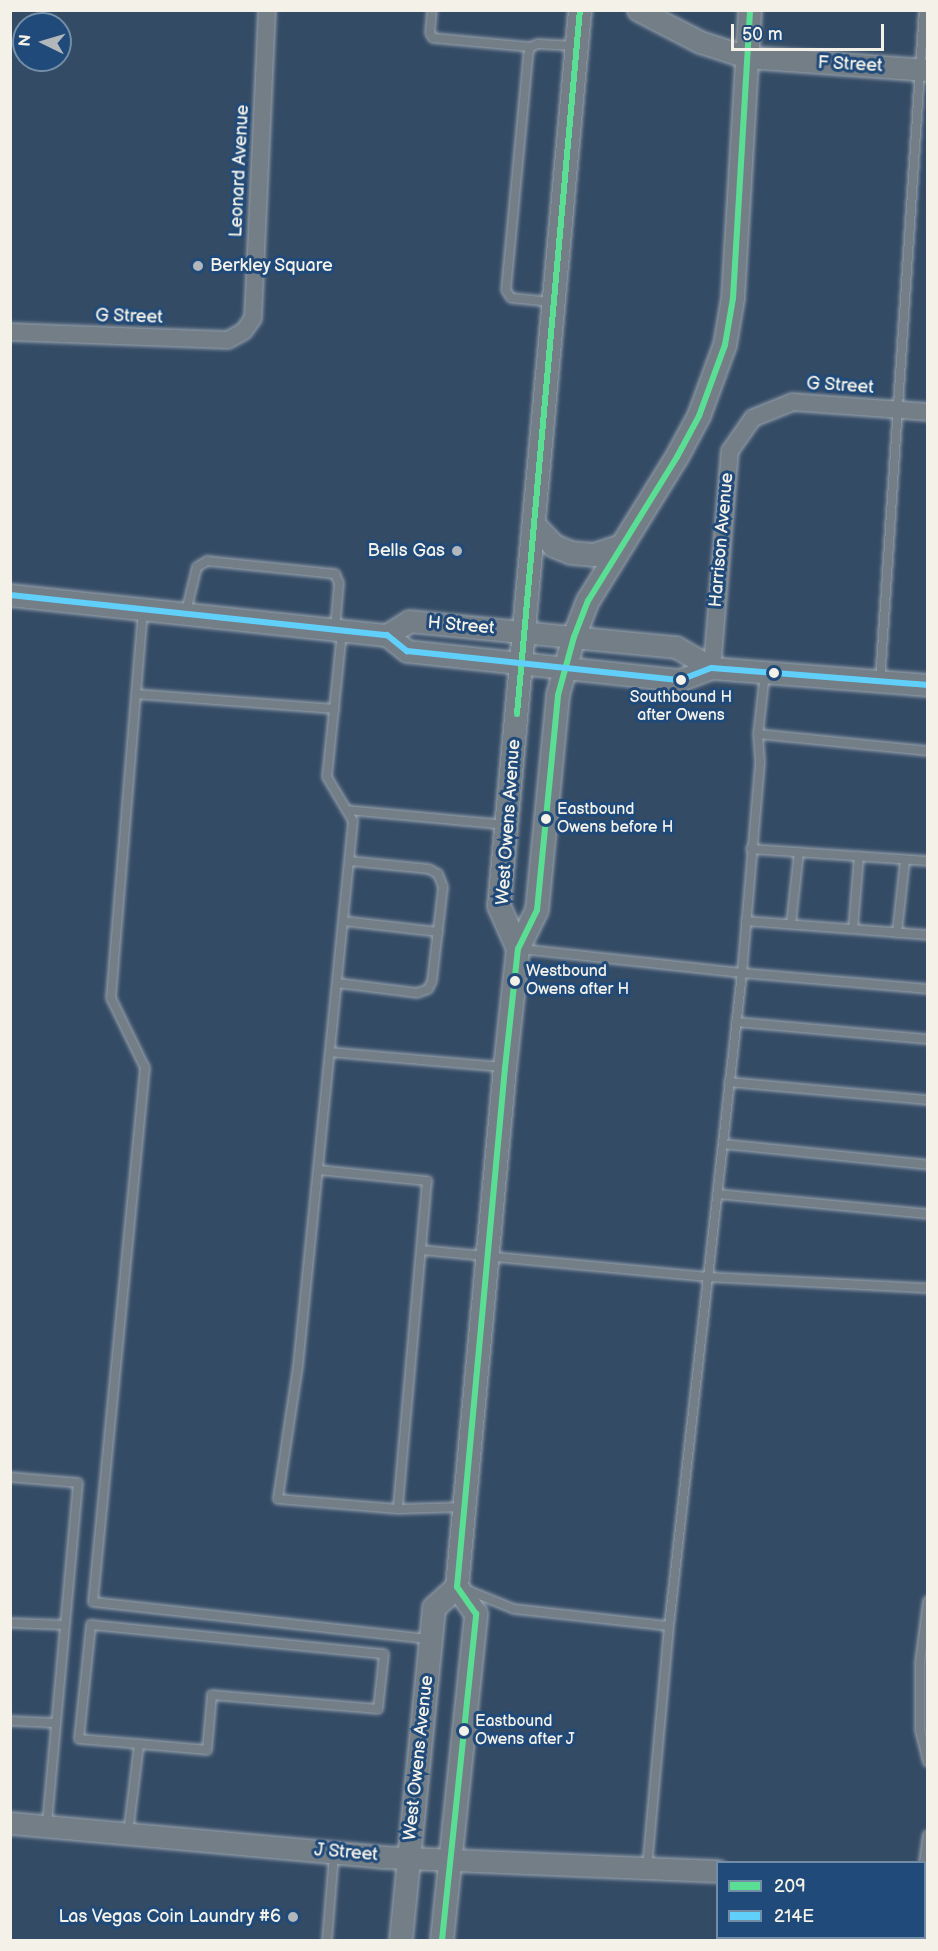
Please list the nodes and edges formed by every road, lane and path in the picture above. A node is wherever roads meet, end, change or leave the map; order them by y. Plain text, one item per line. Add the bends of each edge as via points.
1 (267, 10) edge
2 (432, 10) edge
3 (580, 10) edge
4 (638, 10) edge
5 (750, 10) edge
6 (924, 10) edge
7 (576, 46) junction
8 (530, 47) junction
9 (747, 57) junction
10 (924, 70) edge
11 (553, 302) junction
12 (244, 331) joint
13 (10, 332) edge
14 (899, 410) junction
15 (927, 412) edge
16 (753, 418) joint
17 (534, 526) junction
18 (620, 547) junction
19 (10, 595) edge
20 (143, 608) junction
21 (186, 612) junction
22 (338, 630) junction
23 (526, 632) junction
24 (387, 635) junction
25 (574, 637) junction
26 (523, 662) junction
27 (565, 667) junction
28 (712, 668) junction
29 (765, 673) junction
30 (880, 682) junction
31 (927, 686) edge
32 (136, 694) junction
33 (334, 709) junction
34 (758, 734) junction
35 (927, 751) edge
36 (347, 810) junction
37 (506, 825) junction
38 (751, 849) junction
39 (799, 852) junction
40 (859, 856) junction
41 (904, 860) junction
42 (349, 861) junction
43 (927, 861) edge
44 (343, 921) junction
45 (746, 921) junction
46 (791, 924) junction
47 (853, 929) junction
48 (438, 932) junction
49 (897, 933) junction
50 (927, 935) edge
51 (518, 948) junction
52 (742, 973) junction
53 (337, 983) junction
54 (927, 989) edge
55 (736, 1022) junction
56 (927, 1039) edge
57 (330, 1052) junction
58 (505, 1068) junction
59 (729, 1082) junction
60 (927, 1100) edge
61 (723, 1144) junction
62 (927, 1165) edge
63 (318, 1170) junction
64 (717, 1194) junction
65 (927, 1214) edge
66 (421, 1250) junction
67 (488, 1256) junction
68 (708, 1276) junction
69 (927, 1288) edge
70 (10, 1477) edge
71 (465, 1508) junction
72 (398, 1509) junction
73 (458, 1587) junction
74 (927, 1601) edge
75 (10, 1623) edge
76 (65, 1625) junction
77 (669, 1626) junction
78 (431, 1640) junction
79 (10, 1721) edge
80 (56, 1723) junction
81 (139, 1744) junction
82 (927, 1762) edge
83 (10, 1823) edge
84 (47, 1826) junction
85 (128, 1834) junction
86 (927, 1835) edge
87 (334, 1852) junction
88 (410, 1858) junction
89 (450, 1860) junction
90 (924, 1861) edge
91 (647, 1868) junction
92 (716, 1871) edge
93 (327, 1941) edge
94 (401, 1941) edge
95 (442, 1941) edge

1 - 12 street, Leonard Avenue via 253,318
2 - 8 lane via 430,33 434,38
3 - 7 main road, West Owens Avenue
4 - 9 street, F Street via 700,42
5 - 9 main road
6 - 10 lane
7 - 8 lane
7 - 11 main road, West Owens Avenue
8 - 11 lane via 506,290 512,298
9 - 10 street, F Street
9 - 18 main road via 733,298 725,345 699,416
10 - 14 lane
11 - 17 main road, West Owens Avenue
12 - 13 street, G Street via 228,340
14 - 15 street, G Street
14 - 16 street, G Street via 793,402
14 - 30 lane
16 - 28 street, Harrison Avenue via 730,451
17 - 18 main road via 554,546 571,554 594,555
17 - 23 main road, West Owens Avenue
18 - 25 main road via 588,601
19 - 20 street, H Street
20 - 21 street, H Street
20 - 32 lane
21 - 22 street, H Street
21 - 22 lane via 197,567 207,561 335,574 339,583
22 - 24 street, H Street
22 - 33 lane
23 - 24 street, H Street via 410,621
23 - 25 street, H Street
23 - 26 main road, West Owens Avenue
24 - 26 street, H Street via 407,651
25 - 27 main road
25 - 28 street, H Street via 676,647
26 - 27 street, H Street
26 - 37 main road, West Owens Avenue
27 - 28 street, H Street via 680,680
27 - 51 main road, West Owens Avenue via 558,695 537,910
28 - 29 street, H Street
29 - 30 street, H Street
29 - 34 lane
30 - 31 street, H Street
32 - 33 lane
32 - 78 lane via 111,998 145,1068 93,1602
33 - 36 lane via 327,777
34 - 35 lane
34 - 38 lane via 760,762
36 - 37 lane
36 - 42 lane via 353,821
37 - 51 main road, West Owens Avenue via 499,906
38 - 39 lane
38 - 45 lane
39 - 40 lane
39 - 46 lane
40 - 41 lane
40 - 47 lane
41 - 43 lane
41 - 49 lane
42 - 44 lane
42 - 48 lane via 429,868 438,874 442,886
44 - 48 lane
44 - 53 lane
45 - 46 lane
45 - 52 lane
46 - 47 lane
47 - 49 lane
48 - 53 lane via 428,989 417,993
49 - 50 lane
51 - 52 lane
51 - 58 main road, West Owens Avenue
52 - 54 lane
52 - 55 lane
53 - 57 lane
55 - 56 lane
55 - 59 lane
57 - 58 lane
57 - 63 lane
58 - 67 main road, West Owens Avenue
59 - 60 lane
59 - 61 lane
61 - 62 lane
61 - 64 lane
63 - 66 lane via 427,1181
63 - 72 lane via 298,1366 278,1499
64 - 65 lane
64 - 68 lane
66 - 67 lane
66 - 72 lane
67 - 68 lane
67 - 71 main road, West Owens Avenue
68 - 69 lane
68 - 77 lane
70 - 76 lane via 78,1483
71 - 72 lane
71 - 73 main road, West Owens Avenue
73 - 77 lane via 514,1609
73 - 78 main road, West Owens Avenue via 434,1608
73 - 89 main road via 476,1614
74 - 82 lane via 920,1663 920,1730
75 - 76 lane
76 - 80 lane
77 - 91 lane
78 - 88 main road, West Owens Avenue
79 - 80 lane
80 - 84 lane
81 - 81 lane via 79,1739 91,1625 384,1654 378,1709 212,1695 207,1750
81 - 85 lane
83 - 84 street, J Street
84 - 85 street, J Street
85 - 87 street, J Street
86 - 90 lane
87 - 88 street, J Street
87 - 93 lane
88 - 89 street, J Street
88 - 94 main road, West Owens Avenue
89 - 91 street, J Street
89 - 95 main road
91 - 92 street, J Street

